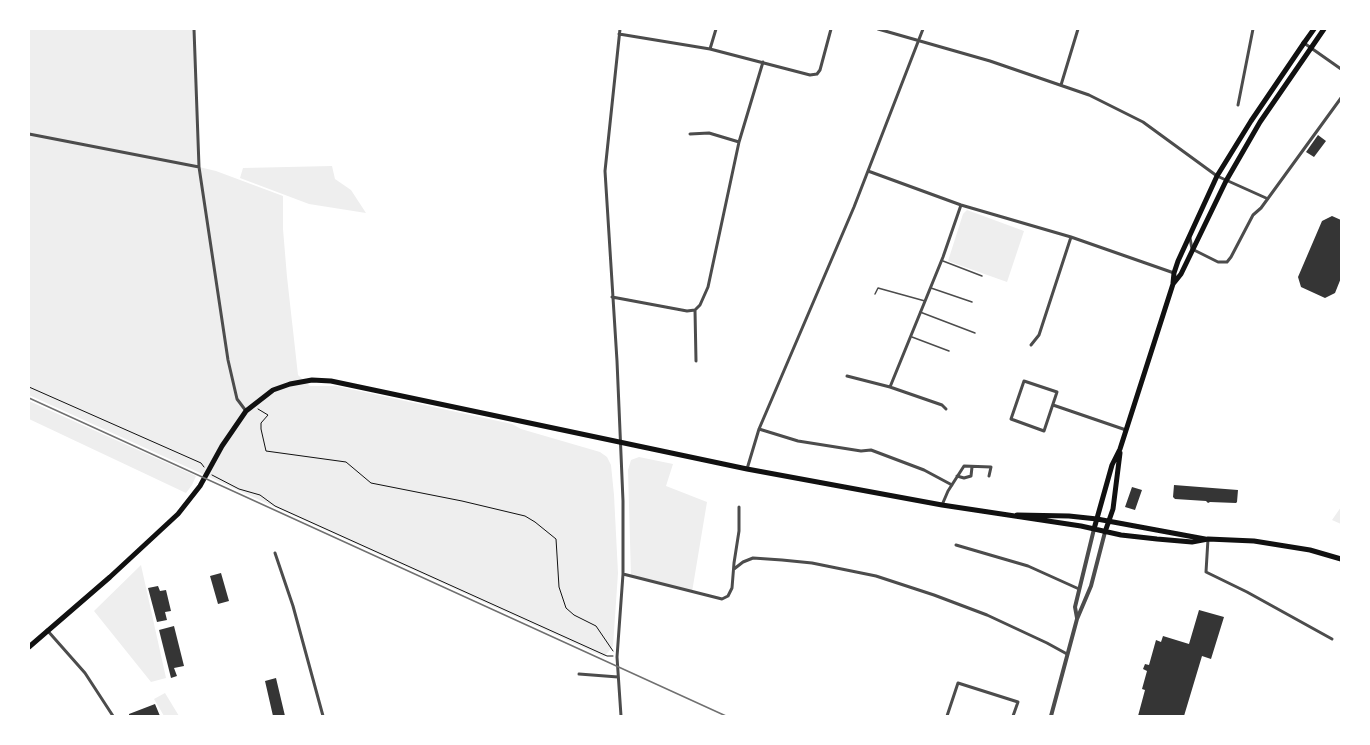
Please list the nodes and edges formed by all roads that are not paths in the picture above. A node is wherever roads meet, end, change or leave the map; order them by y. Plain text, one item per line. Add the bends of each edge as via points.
1 (194, 29) edge
2 (620, 29) edge
3 (716, 29) edge
4 (831, 29) edge
5 (878, 29) edge
6 (923, 29) edge
7 (1078, 29) edge
8 (1253, 29) edge
9 (1314, 29) edge
10 (1324, 29) edge
11 (619, 34) junction
12 (918, 40) junction
13 (1304, 43) junction
14 (1311, 48) junction
15 (710, 49) junction
16 (763, 62) junction
17 (1341, 69) edge
18 (1061, 85) junction
19 (1341, 98) edge
20 (1238, 105) dead end
21 (29, 134) edge
22 (690, 134) dead end
23 (739, 142) junction
24 (199, 168) junction
25 (868, 171) junction
26 (1217, 176) junction
27 (1226, 181) junction
28 (1266, 198) junction
29 (961, 205) junction
30 (1190, 234) junction
31 (1071, 237) junction
32 (1192, 249) junction
33 (1181, 255) junction
34 (942, 261) junction
35 (1174, 273) junction
36 (982, 276) dead end
37 (1173, 284) junction
38 (930, 288) junction
39 (875, 294) dead end
40 (612, 297) junction
41 (925, 301) junction
42 (972, 302) dead end
43 (695, 310) junction
44 (920, 312) junction
45 (975, 333) dead end
46 (910, 336) junction
47 (1031, 345) dead end
48 (949, 351) dead end
49 (696, 361) dead end
50 (847, 376) dead end
51 (890, 387) junction
52 (1053, 405) junction
53 (946, 410) dead end
54 (246, 411) junction
55 (759, 429) junction
56 (1126, 430) junction
57 (620, 442) junction
58 (1120, 449) junction
59 (972, 467) junction
60 (747, 469) junction
61 (958, 476) junction
62 (989, 476) dead end
63 (952, 485) junction
64 (942, 505) junction
65 (739, 507) dead end
66 (1013, 515) junction
67 (1097, 519) junction
68 (1109, 521) junction
69 (1094, 529) junction
70 (1105, 532) junction
71 (1208, 540) junction
72 (956, 545) dead end
73 (275, 553) dead end
74 (1341, 559) edge
75 (734, 569) junction
76 (623, 574) junction
77 (1079, 589) junction
78 (1077, 619) junction
79 (47, 630) junction
80 (1332, 639) dead end
81 (29, 647) edge
82 (1067, 654) junction
83 (579, 674) dead end
84 (618, 677) junction
85 (113, 716) edge
86 (323, 716) edge
87 (621, 716) edge
88 (947, 716) edge
89 (1013, 716) edge
90 (1051, 716) edge

1 - 24 street
2 - 11 street
3 - 15 street
4 - 16 street via 817,74 810,75
5 - 12 street
6 - 12 street
7 - 18 street
8 - 20 street
9 - 13 main road
10 - 14 main road
11 - 15 street
11 - 40 street via 604,171
12 - 18 street
12 - 25 street
13 - 14 street
13 - 26 main road
14 - 17 street
14 - 27 main road via 1260,122
15 - 16 street
16 - 23 street
18 - 26 street via 1089,95 1143,122
19 - 28 street
21 - 24 street
22 - 23 street via 709,133
23 - 43 street via 708,287
24 - 54 street via 228,360 237,399
25 - 29 street
25 - 55 street
26 - 27 street
26 - 30 main road
27 - 28 street
27 - 32 main road
28 - 32 street via 1253,215 1227,262 1218,262
29 - 31 street
29 - 34 street
30 - 32 street
30 - 33 main road
31 - 35 street
31 - 47 street via 1039,335
32 - 33 street
32 - 37 main road via 1181,274
33 - 35 main road
34 - 36 lane
34 - 38 street
35 - 37 main road
37 - 56 main road
38 - 41 street
38 - 42 lane
39 - 41 lane via 878,288
40 - 43 street via 682,310
40 - 57 street
41 - 44 street
43 - 49 street
44 - 45 lane
44 - 46 street
46 - 48 lane
46 - 51 street
50 - 51 street
51 - 53 street via 942,405
52 - 52 street via 1044,431 1011,419 1024,381 1057,392
52 - 56 street
54 - 57 main road via 273,390 290,384 312,380 331,381
54 - 79 main road via 225,441 200,486 178,514 110,577
55 - 60 street
55 - 63 street via 798,441 861,451 871,450 924,470
56 - 58 main road
57 - 60 main road
57 - 76 street
58 - 67 main road via 1112,464
58 - 68 main road via 1116,490
59 - 61 street via 964,466
59 - 61 street via 971,476
59 - 62 street via 991,467
60 - 64 main road
61 - 63 street
63 - 64 street
64 - 66 main road
65 - 75 street
66 - 67 main road
66 - 69 main road
67 - 68 main road
67 - 69 main road
68 - 70 main road
68 - 71 main road
69 - 70 main road
69 - 77 street
70 - 71 main road via 1192,542
70 - 78 street via 1091,586
71 - 74 main road via 1254,541 1283,545
71 - 80 street via 1206,572
72 - 77 street via 1028,566
73 - 86 street via 293,606
75 - 76 street via 732,588 728,596 722,600
75 - 82 street via 753,558 819,564 903,584 972,610
76 - 84 street
77 - 78 street
78 - 82 street
79 - 81 main road
79 - 85 street via 85,673
82 - 90 street
83 - 84 street
84 - 87 street
88 - 89 street via 958,682 1018,702

